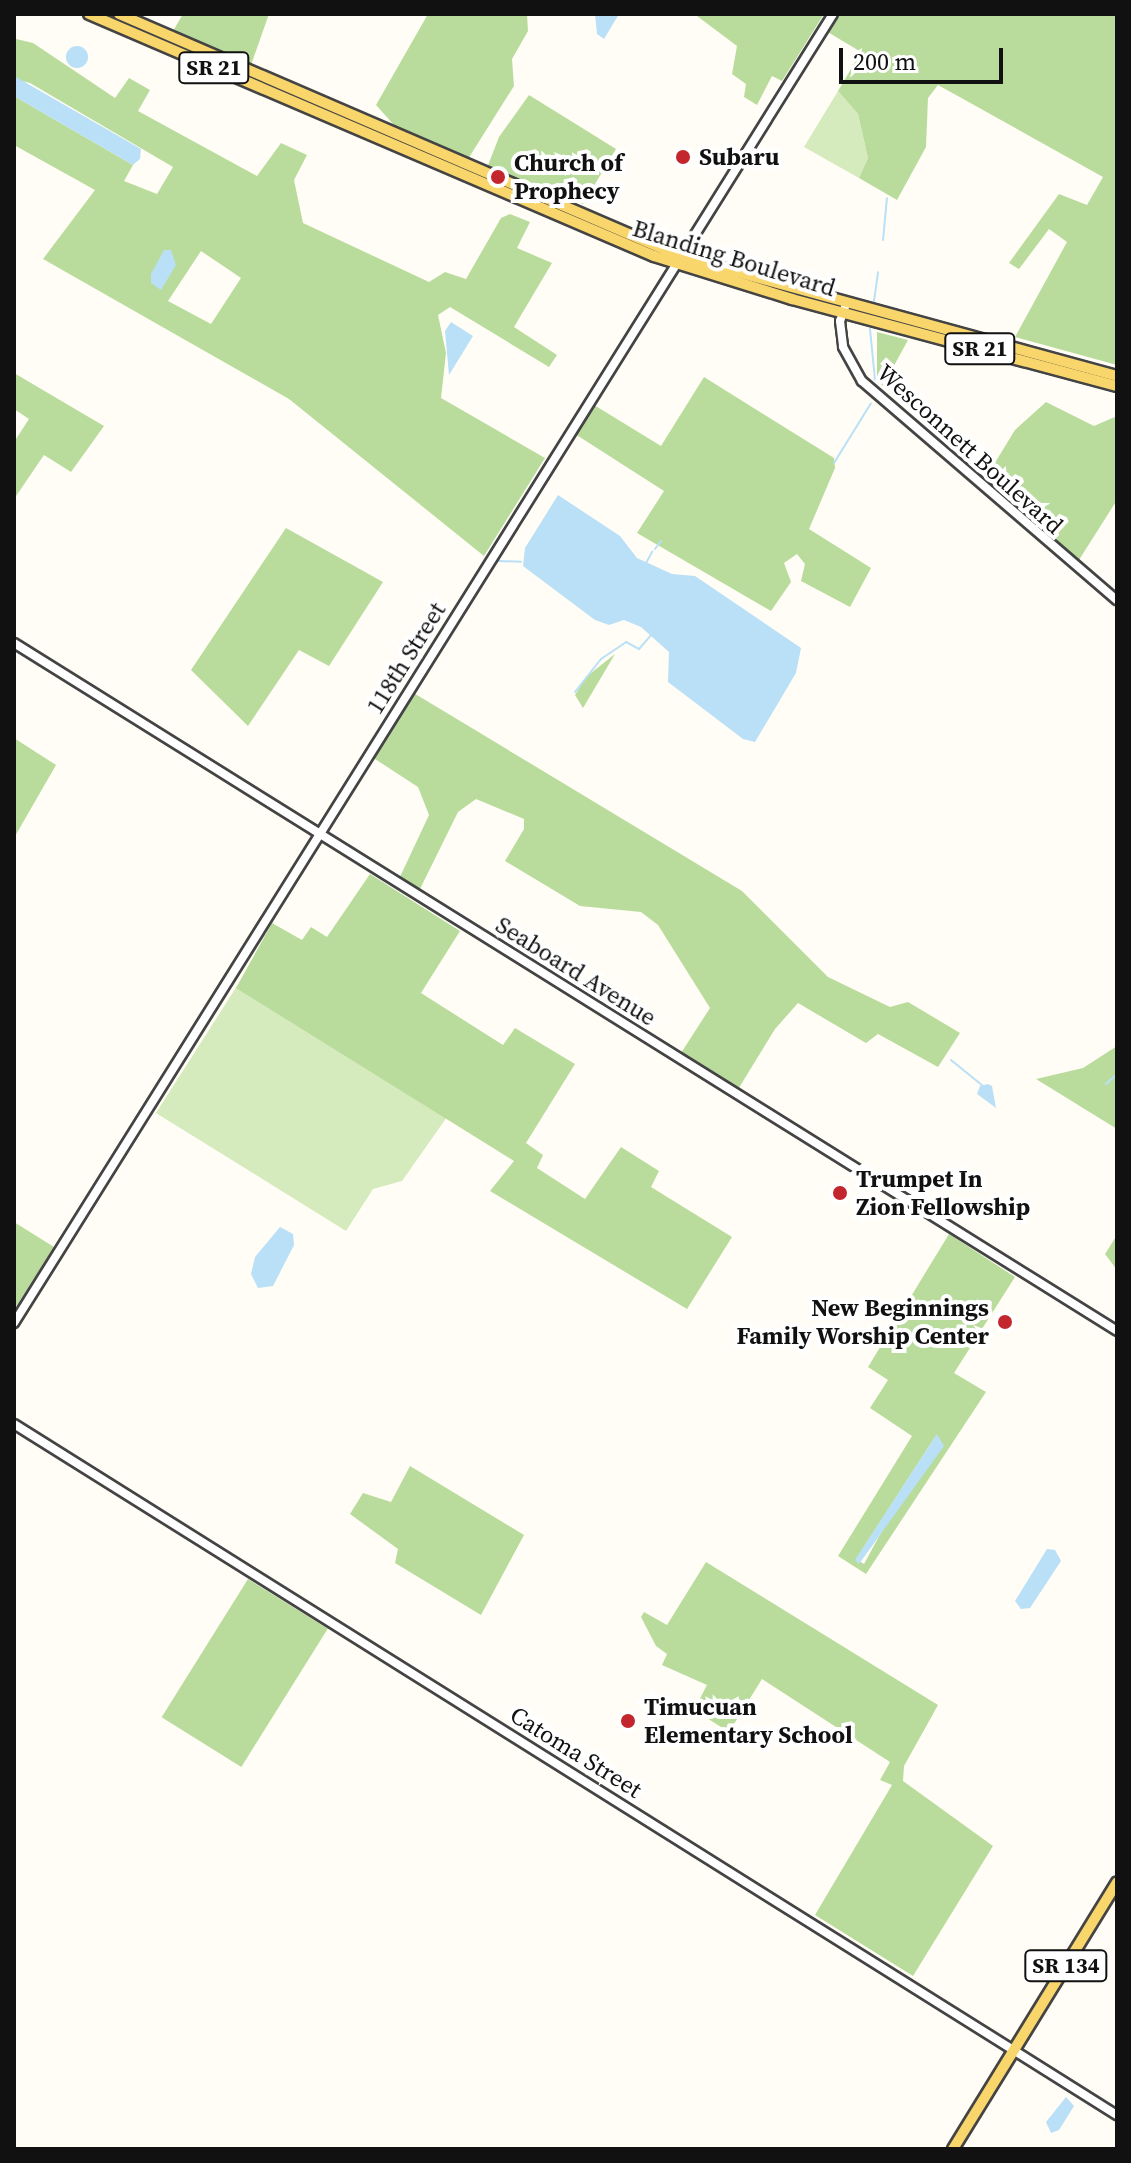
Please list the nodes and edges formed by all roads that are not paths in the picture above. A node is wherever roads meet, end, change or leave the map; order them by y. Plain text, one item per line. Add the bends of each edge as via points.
1 (89, 14) edge
2 (119, 14) edge
3 (833, 14) edge
4 (148, 33) junction
5 (254, 79) junction
6 (470, 174) junction
7 (680, 261) junction
8 (844, 308) junction
9 (1117, 381) edge
10 (1117, 600) edge
11 (14, 643) edge
12 (319, 834) junction
13 (14, 1323) edge
14 (1117, 1331) edge
15 (14, 1424) edge
16 (1117, 1882) edge
17 (1014, 2051) junction
18 (1117, 2115) edge
19 (953, 2149) edge

1 - 4 main road, Blanding Boulevard / SR 21
2 - 4 main road, Blanding Boulevard / SR 21
3 - 7 street, 118th Street
4 - 5 main road, Blanding Boulevard / SR 21
5 - 6 main road, Blanding Boulevard / SR 21
5 - 6 main road, Blanding Boulevard / SR 21 via 444,168
6 - 7 main road, Blanding Boulevard / SR 21
6 - 7 main road, Blanding Boulevard / SR 21
7 - 8 main road, Blanding Boulevard / SR 21
7 - 12 street, 118th Street
8 - 9 main road, Blanding Boulevard / SR 21
8 - 9 main road, Blanding Boulevard / SR 21 via 1094,380
8 - 10 street, Wesconnett Boulevard via 843,347 862,381
11 - 12 street, Seaboard Avenue
12 - 13 street, 118th Street
12 - 14 street, Seaboard Avenue
15 - 17 street, Catoma Street
16 - 17 main road, SR 134
17 - 18 street, Catoma Street
17 - 19 main road, SR 134

